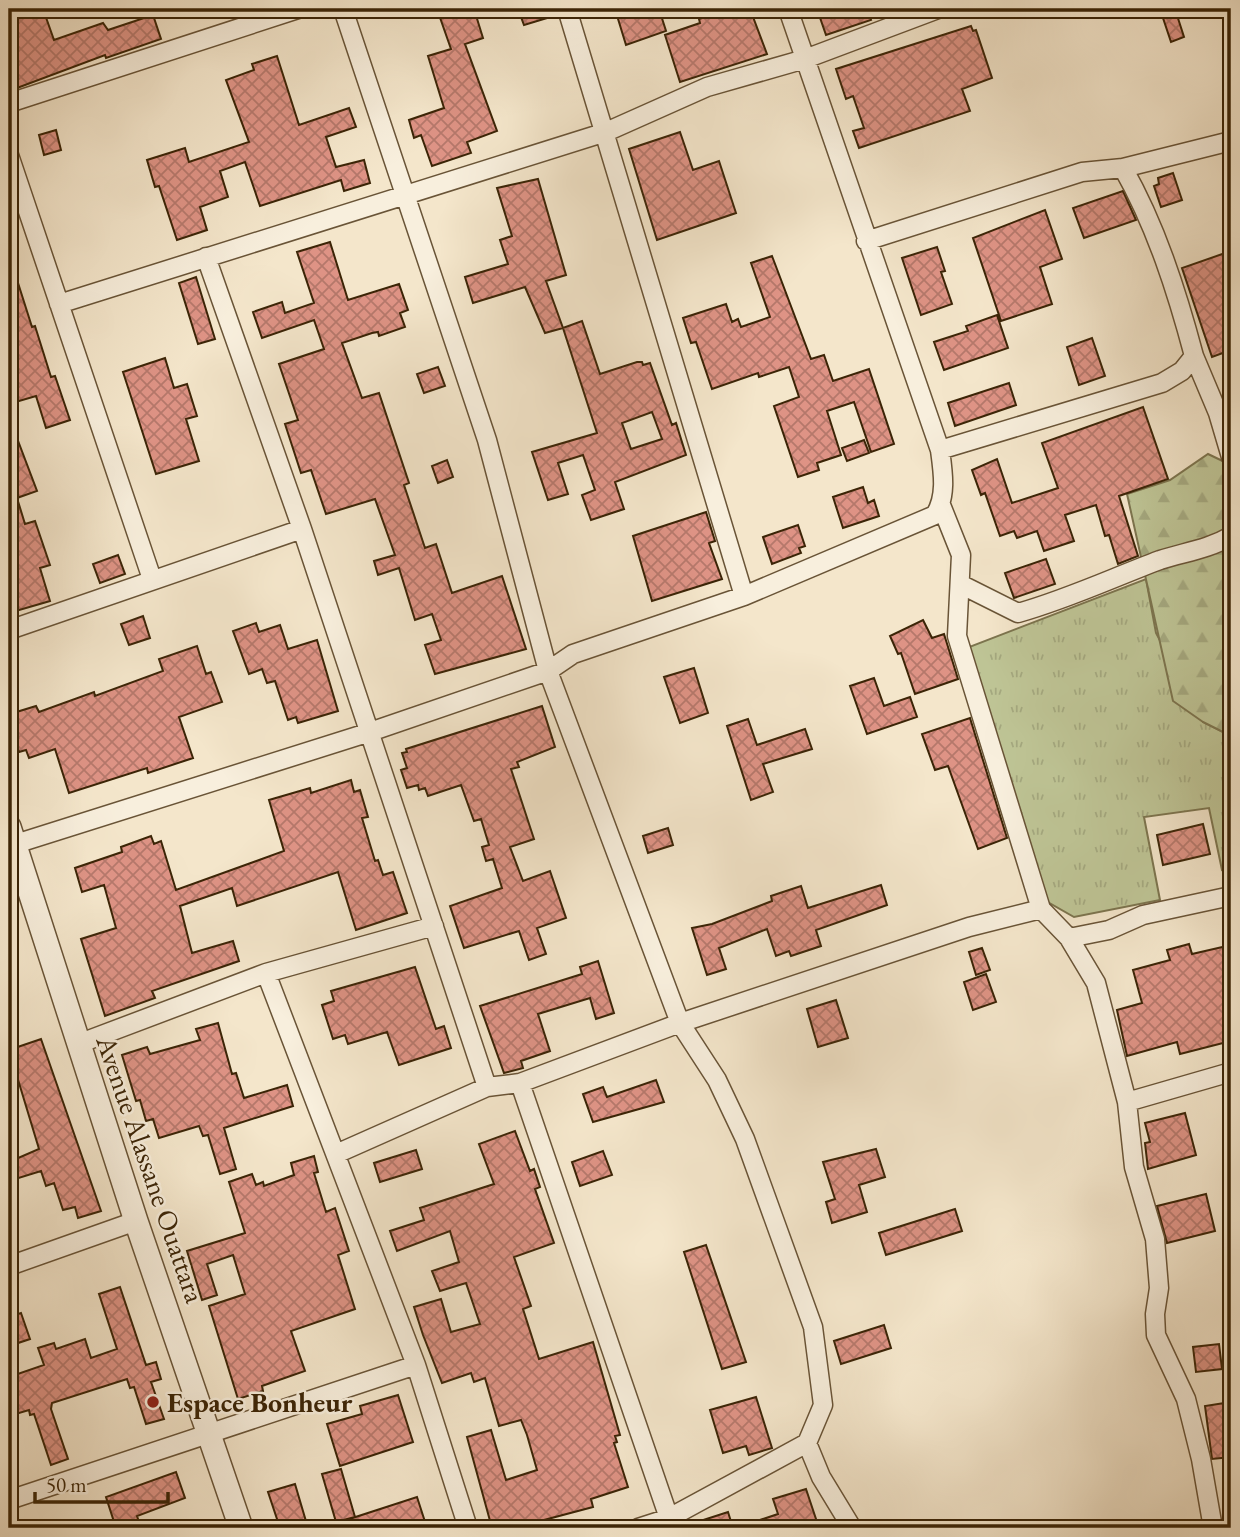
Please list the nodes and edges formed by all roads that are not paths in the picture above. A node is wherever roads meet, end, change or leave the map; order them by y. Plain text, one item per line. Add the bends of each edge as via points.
1 (298, 9) edge
2 (343, 9) edge
3 (567, 9) edge
4 (788, 9) edge
5 (938, 9) edge
6 (805, 59) junction
7 (9, 103) edge
8 (606, 132) junction
9 (1231, 141) edge
10 (9, 155) edge
11 (1124, 168) junction
12 (404, 195) junction
13 (866, 241) junction
14 (206, 257) junction
15 (59, 304) junction
16 (1194, 356) junction
17 (940, 450) junction
18 (1231, 457) edge
19 (941, 505) junction
20 (302, 529) junction
21 (1231, 536) edge
22 (152, 579) junction
23 (962, 585) junction
24 (744, 596) junction
25 (9, 630) edge
26 (548, 671) junction
27 (367, 733) junction
28 (11, 839) edge
29 (1231, 895) edge
30 (1041, 909) junction
31 (434, 926) junction
32 (1069, 938) junction
33 (265, 973) junction
34 (680, 1023) junction
35 (78, 1044) junction
36 (1231, 1072) edge
37 (520, 1083) junction
38 (487, 1087) junction
39 (1127, 1102) junction
40 (336, 1154) junction
41 (136, 1221) junction
42 (9, 1266) edge
43 (416, 1365) junction
44 (210, 1434) junction
45 (807, 1443) junction
46 (9, 1500) edge
47 (671, 1523) edge
48 (241, 1528) edge
49 (468, 1528) edge
50 (638, 1528) edge
51 (852, 1528) edge
52 (1213, 1528) edge

1 - 7 street
2 - 12 street
3 - 8 street
4 - 6 street
5 - 6 street
6 - 8 street via 707,86
6 - 13 street
8 - 12 street
8 - 24 street
9 - 11 street
10 - 15 street
11 - 13 street via 1082,172
11 - 16 street via 1181,308
12 - 14 street
12 - 26 street via 487,440
13 - 17 street
14 - 15 street
14 - 20 street
15 - 22 street
16 - 17 street via 1182,371 1162,383
16 - 18 street
17 - 19 street
19 - 23 street via 961,555
19 - 24 street via 934,515
20 - 22 street
20 - 27 street
21 - 23 street via 1215,546 1160,560 1063,601 1018,613
22 - 25 street
23 - 30 street via 957,636
24 - 26 street via 573,654
26 - 27 street
26 - 34 street
27 - 28 street
27 - 31 street
28 - 35 street, Avenue Alassane Ouattara
29 - 32 street
30 - 32 street
30 - 34 street via 969,927
31 - 33 street
31 - 38 street
32 - 39 street via 1096,983
33 - 35 street
33 - 40 street
34 - 37 street
34 - 45 street via 717,1080 745,1139 813,1327 823,1405
35 - 41 street, Avenue Alassane Ouattara
36 - 39 street
37 - 38 street
37 - 47 street
38 - 40 street
39 - 52 street via 1134,1167 1159,1265 1156,1335 1185,1399
40 - 43 street
41 - 42 street
41 - 44 street, Avenue Alassane Ouattara
43 - 44 street
43 - 49 street
44 - 46 street
44 - 48 street, Avenue Alassane Ouattara
45 - 47 street
45 - 51 street via 821,1477
47 - 50 street

